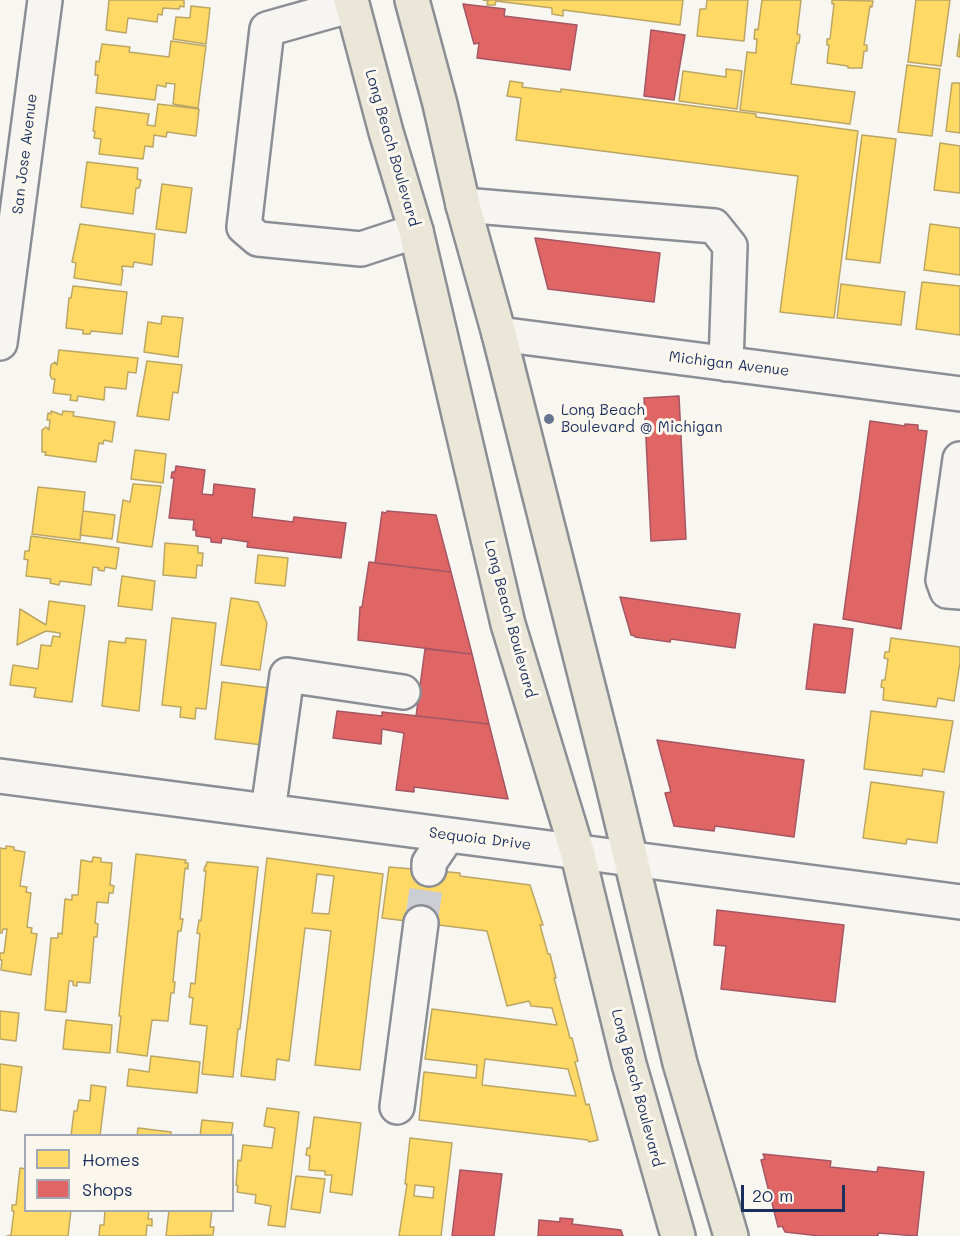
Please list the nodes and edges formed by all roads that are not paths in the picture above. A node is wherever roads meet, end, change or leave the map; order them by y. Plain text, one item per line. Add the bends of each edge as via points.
1 (45, 0) edge
2 (412, 0) edge
3 (352, 2) edge
4 (463, 204) junction
5 (416, 231) junction
6 (499, 334) junction
7 (0, 343) edge
8 (726, 364) junction
9 (960, 394) edge
10 (960, 459) edge
11 (953, 592) edge
12 (404, 692) dead end
13 (0, 776) edge
14 (268, 811) junction
15 (448, 835) junction
16 (577, 851) junction
17 (630, 858) junction
18 (429, 869) tunnel mouth
19 (960, 902) edge
20 (421, 923) tunnel mouth
21 (397, 1107) dead end
22 (678, 1236) edge
23 (730, 1236) edge

1 - 7 street, San Jose Avenue
2 - 4 main road
3 - 5 main road, Long Beach Boulevard
3 - 5 street via 267,29 244,227 258,239 361,249
4 - 6 main road
4 - 8 street via 714,226 730,246
5 - 16 main road, Long Beach Boulevard via 508,624
6 - 8 street, Michigan Avenue
6 - 17 main road
8 - 9 street, Michigan Avenue
10 - 11 street via 943,580
12 - 14 street via 287,675
13 - 14 street, Sequoia Drive
14 - 15 street, Sequoia Drive
15 - 16 street, Sequoia Drive
15 - 18 street
16 - 17 street, Sequoia Drive
16 - 22 main road, Long Beach Boulevard via 629,1064
17 - 19 street, Sequoia Drive
17 - 23 main road via 680,1063
20 - 21 street

